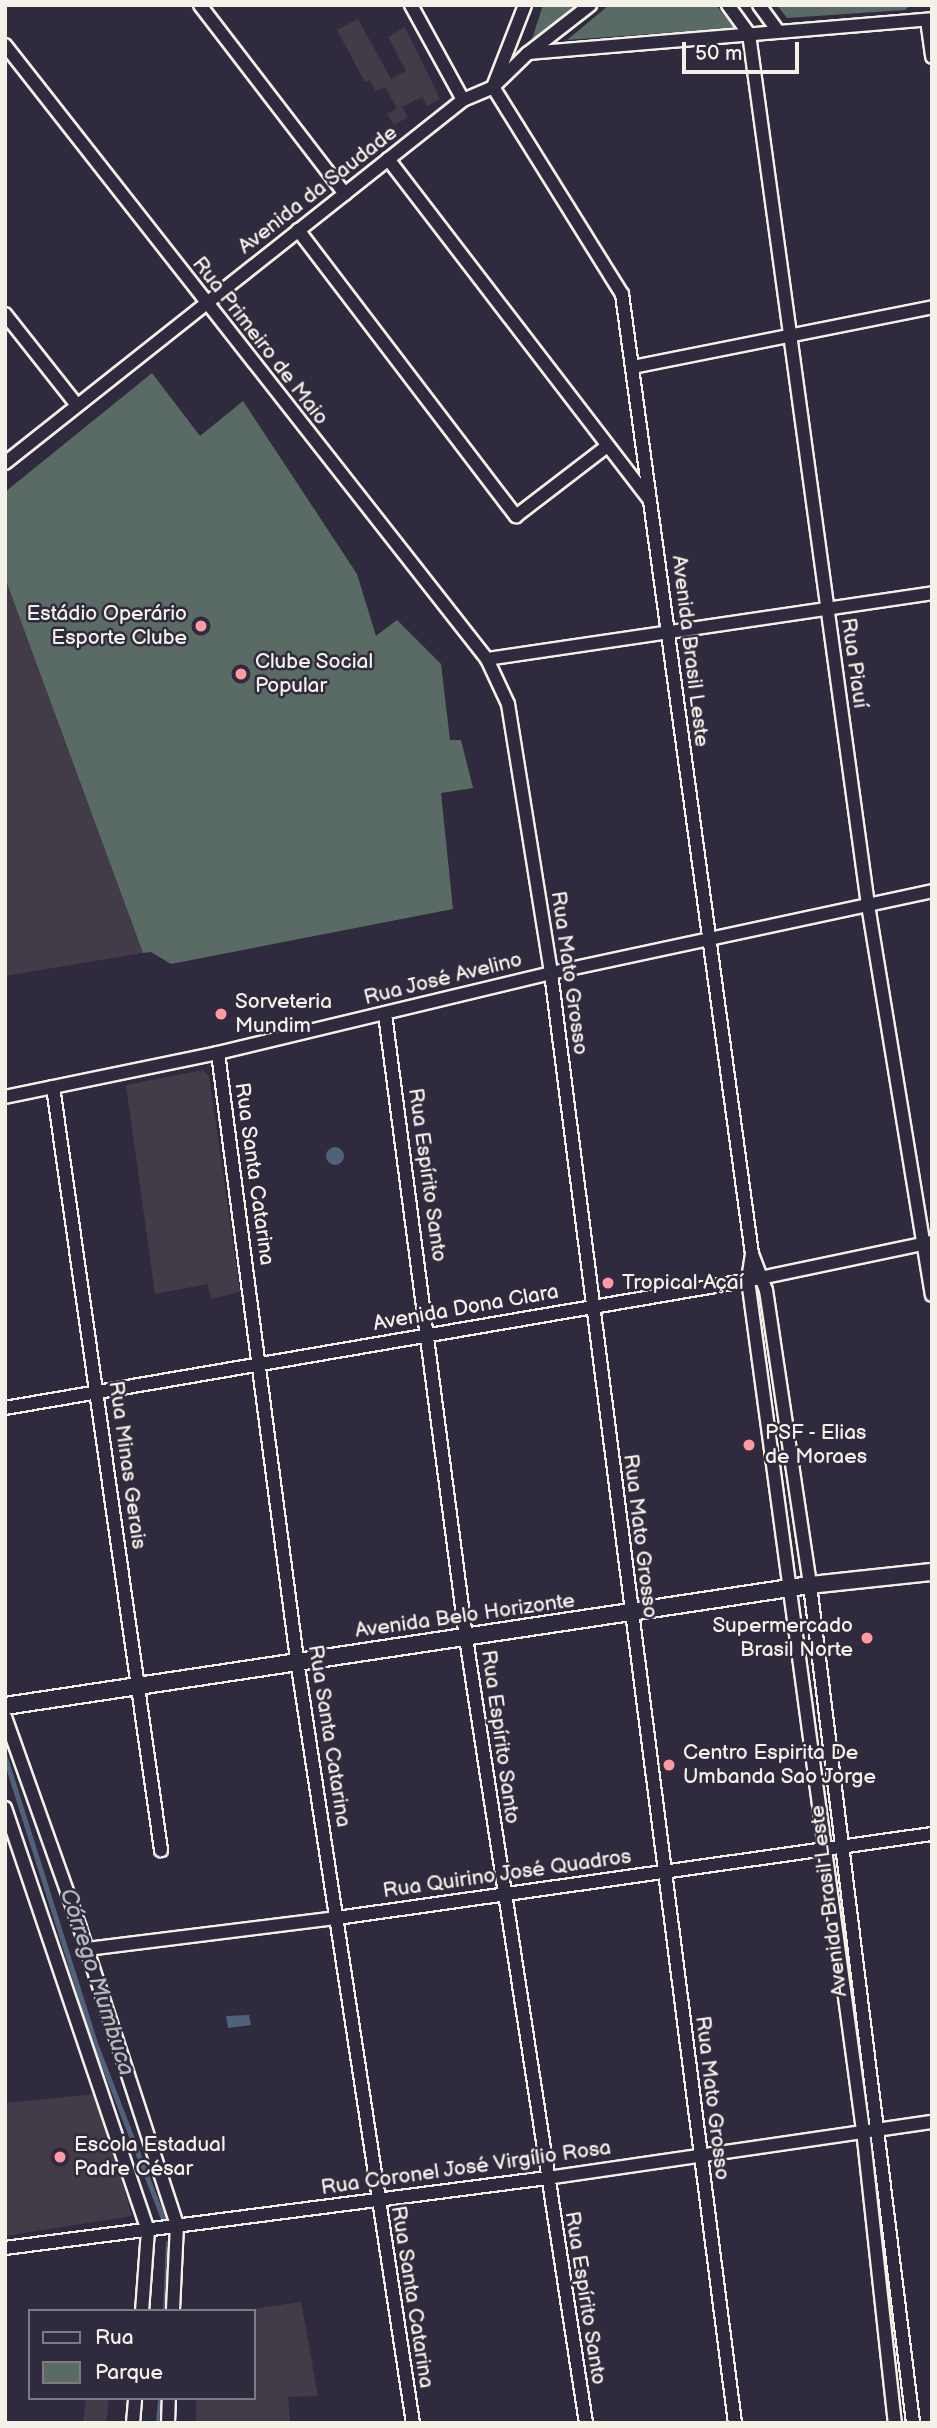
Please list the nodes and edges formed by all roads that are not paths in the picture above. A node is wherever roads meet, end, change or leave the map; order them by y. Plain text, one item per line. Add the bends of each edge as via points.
1 (200, 5) edge
2 (411, 5) edge
3 (525, 5) edge
4 (590, 5) edge
5 (728, 5) edge
6 (758, 5) edge
7 (929, 19) edge
8 (777, 30) junction
9 (749, 34) junction
10 (5, 45) edge
11 (527, 54) junction
12 (932, 57) edge
13 (493, 87) junction
14 (463, 100) junction
15 (388, 159) junction
16 (345, 194) junction
17 (299, 230) junction
18 (205, 303) junction
19 (932, 307) edge
20 (5, 314) edge
21 (789, 336) junction
22 (633, 367) junction
23 (76, 404) junction
24 (606, 447) junction
25 (5, 463) edge
26 (651, 502) junction
27 (932, 593) edge
28 (826, 605) junction
29 (668, 633) junction
30 (487, 659) junction
31 (932, 891) edge
32 (868, 905) junction
33 (708, 940) junction
34 (551, 973) junction
35 (385, 1014) junction
36 (218, 1053) junction
37 (53, 1087) junction
38 (5, 1097) edge
39 (928, 1242) edge
40 (752, 1254) junction
41 (764, 1277) junction
42 (747, 1280) junction
43 (932, 1295) edge
44 (591, 1306) junction
45 (429, 1334) junction
46 (260, 1364) junction
47 (97, 1394) junction
48 (5, 1408) edge
49 (932, 1572) edge
50 (810, 1585) junction
51 (792, 1589) junction
52 (630, 1614) junction
53 (466, 1638) junction
54 (818, 1659) junction
55 (297, 1660) junction
56 (801, 1660) junction
57 (141, 1688) junction
58 (5, 1706) edge
59 (5, 1717) edge
60 (5, 1808) edge
61 (932, 1834) edge
62 (841, 1845) junction
63 (825, 1847) junction
64 (161, 1850) dead end
65 (665, 1871) junction
66 (502, 1892) junction
67 (337, 1919) junction
68 (87, 1949) junction
69 (932, 2122) edge
70 (870, 2130) junction
71 (700, 2154) junction
72 (547, 2178) junction
73 (377, 2200) junction
74 (177, 2225) junction
75 (148, 2230) junction
76 (5, 2248) edge
77 (896, 2289) junction
78 (880, 2291) junction
79 (142, 2309) edge
80 (173, 2309) edge
81 (135, 2400) edge
82 (169, 2400) edge
83 (133, 2423) edge
84 (168, 2423) edge
85 (413, 2423) edge
86 (586, 2423) edge
87 (736, 2423) edge
88 (895, 2423) edge
89 (913, 2423) edge

1 - 16 street
2 - 14 street
3 - 13 street
4 - 11 street, Avenida da Saudade
5 - 9 street
6 - 8 street
7 - 8 street
7 - 12 street
8 - 9 street
9 - 11 street
9 - 21 street, Rua Piauí
10 - 18 street, Rua Primeiro de Maio
11 - 13 street, Avenida da Saudade
13 - 14 street, Avenida da Saudade
13 - 22 street, Avenida Brasil Leste via 622,294
14 - 15 street, Avenida da Saudade
15 - 16 street, Avenida da Saudade
15 - 24 street
16 - 17 street, Avenida da Saudade
17 - 18 street, Avenida da Saudade
17 - 24 street via 516,516
18 - 23 street, Avenida da Saudade
18 - 30 street, Rua Primeiro de Maio
19 - 21 street
20 - 23 street
21 - 22 street
21 - 28 street, Rua Piauí
22 - 26 street, Avenida Brasil Leste
23 - 25 street, Avenida da Saudade
24 - 26 street
26 - 29 street, Avenida Brasil Leste
27 - 28 street
28 - 29 street
28 - 32 street, Rua Piauí
29 - 30 street
29 - 33 street, Avenida Brasil Leste
30 - 34 street, Rua Mato Grosso via 508,704
31 - 32 street, Rua José Avelino
32 - 33 street, Rua José Avelino
32 - 39 street, Rua Piauí
33 - 34 street, Rua José Avelino
33 - 40 street, Avenida Brasil Leste
34 - 35 street, Rua José Avelino
34 - 44 street, Rua Mato Grosso
35 - 36 street, Rua José Avelino
35 - 45 street, Rua Espírito Santo
36 - 37 street, Rua José Avelino
36 - 46 street, Rua Santa Catarina
37 - 38 street, Rua José Avelino
37 - 47 street, Rua Minas Gerais
39 - 41 street, Avenida Dona Clara
39 - 43 street, Rua Piauí
40 - 41 street, Avenida Brasil Leste
40 - 42 street, Avenida Brasil Leste
41 - 42 street, Avenida Dona Clara
41 - 50 street, Avenida Brasil Leste
42 - 44 street, Avenida Dona Clara
42 - 51 street, Avenida Brasil Leste
44 - 45 street, Avenida Dona Clara
44 - 52 street, Rua Mato Grosso
45 - 46 street, Avenida Dona Clara
45 - 53 street, Rua Espírito Santo
46 - 47 street, Avenida Dona Clara
46 - 55 street, Rua Santa Catarina
47 - 48 street, Avenida Dona Clara
47 - 57 street, Rua Minas Gerais
49 - 50 street, Avenida Belo Horizonte
50 - 51 street, Avenida Belo Horizonte
50 - 54 street, Avenida Brasil Leste
51 - 52 street, Avenida Belo Horizonte
51 - 56 street, Avenida Brasil Leste
52 - 53 street, Avenida Belo Horizonte
52 - 65 street, Rua Mato Grosso
53 - 55 street, Avenida Belo Horizonte
53 - 66 street, Rua Espírito Santo
54 - 56 street
54 - 62 street, Avenida Brasil Leste
55 - 57 street, Avenida Belo Horizonte
55 - 67 street, Rua Santa Catarina
56 - 63 street, Avenida Brasil Leste
57 - 58 street, Avenida Belo Horizonte
57 - 64 street, Rua Minas Gerais
59 - 68 street
60 - 75 street
61 - 62 street, Rua Quirino José Quadros
62 - 63 street, Rua Quirino José Quadros
62 - 70 street, Avenida Brasil Leste
63 - 65 street, Rua Quirino José Quadros
63 - 70 street, Avenida Brasil Leste
65 - 66 street, Rua Quirino José Quadros
65 - 71 street, Rua Mato Grosso
66 - 67 street, Rua Quirino José Quadros
66 - 72 street, Rua Espírito Santo
67 - 68 street, Rua Quirino José Quadros
67 - 73 street, Rua Santa Catarina
68 - 74 street
69 - 70 street, Rua Coronel José Virgílio Rosa
70 - 71 street, Rua Coronel José Virgílio Rosa
70 - 77 street, Avenida Brasil Leste
70 - 78 street, Avenida Brasil Leste
71 - 72 street, Rua Coronel José Virgílio Rosa
71 - 87 street, Rua Mato Grosso
72 - 73 street, Rua Coronel José Virgílio Rosa
72 - 86 street, Rua Espírito Santo
73 - 74 street, Rua Coronel José Virgílio Rosa
73 - 85 street, Rua Santa Catarina
74 - 75 street, Rua Coronel José Virgílio Rosa
74 - 80 street
75 - 76 street, Rua Coronel José Virgílio Rosa
75 - 79 street
77 - 78 street
77 - 89 street, Avenida Brasil Leste
78 - 88 street, Avenida Brasil Leste
81 - 83 street
82 - 84 street

